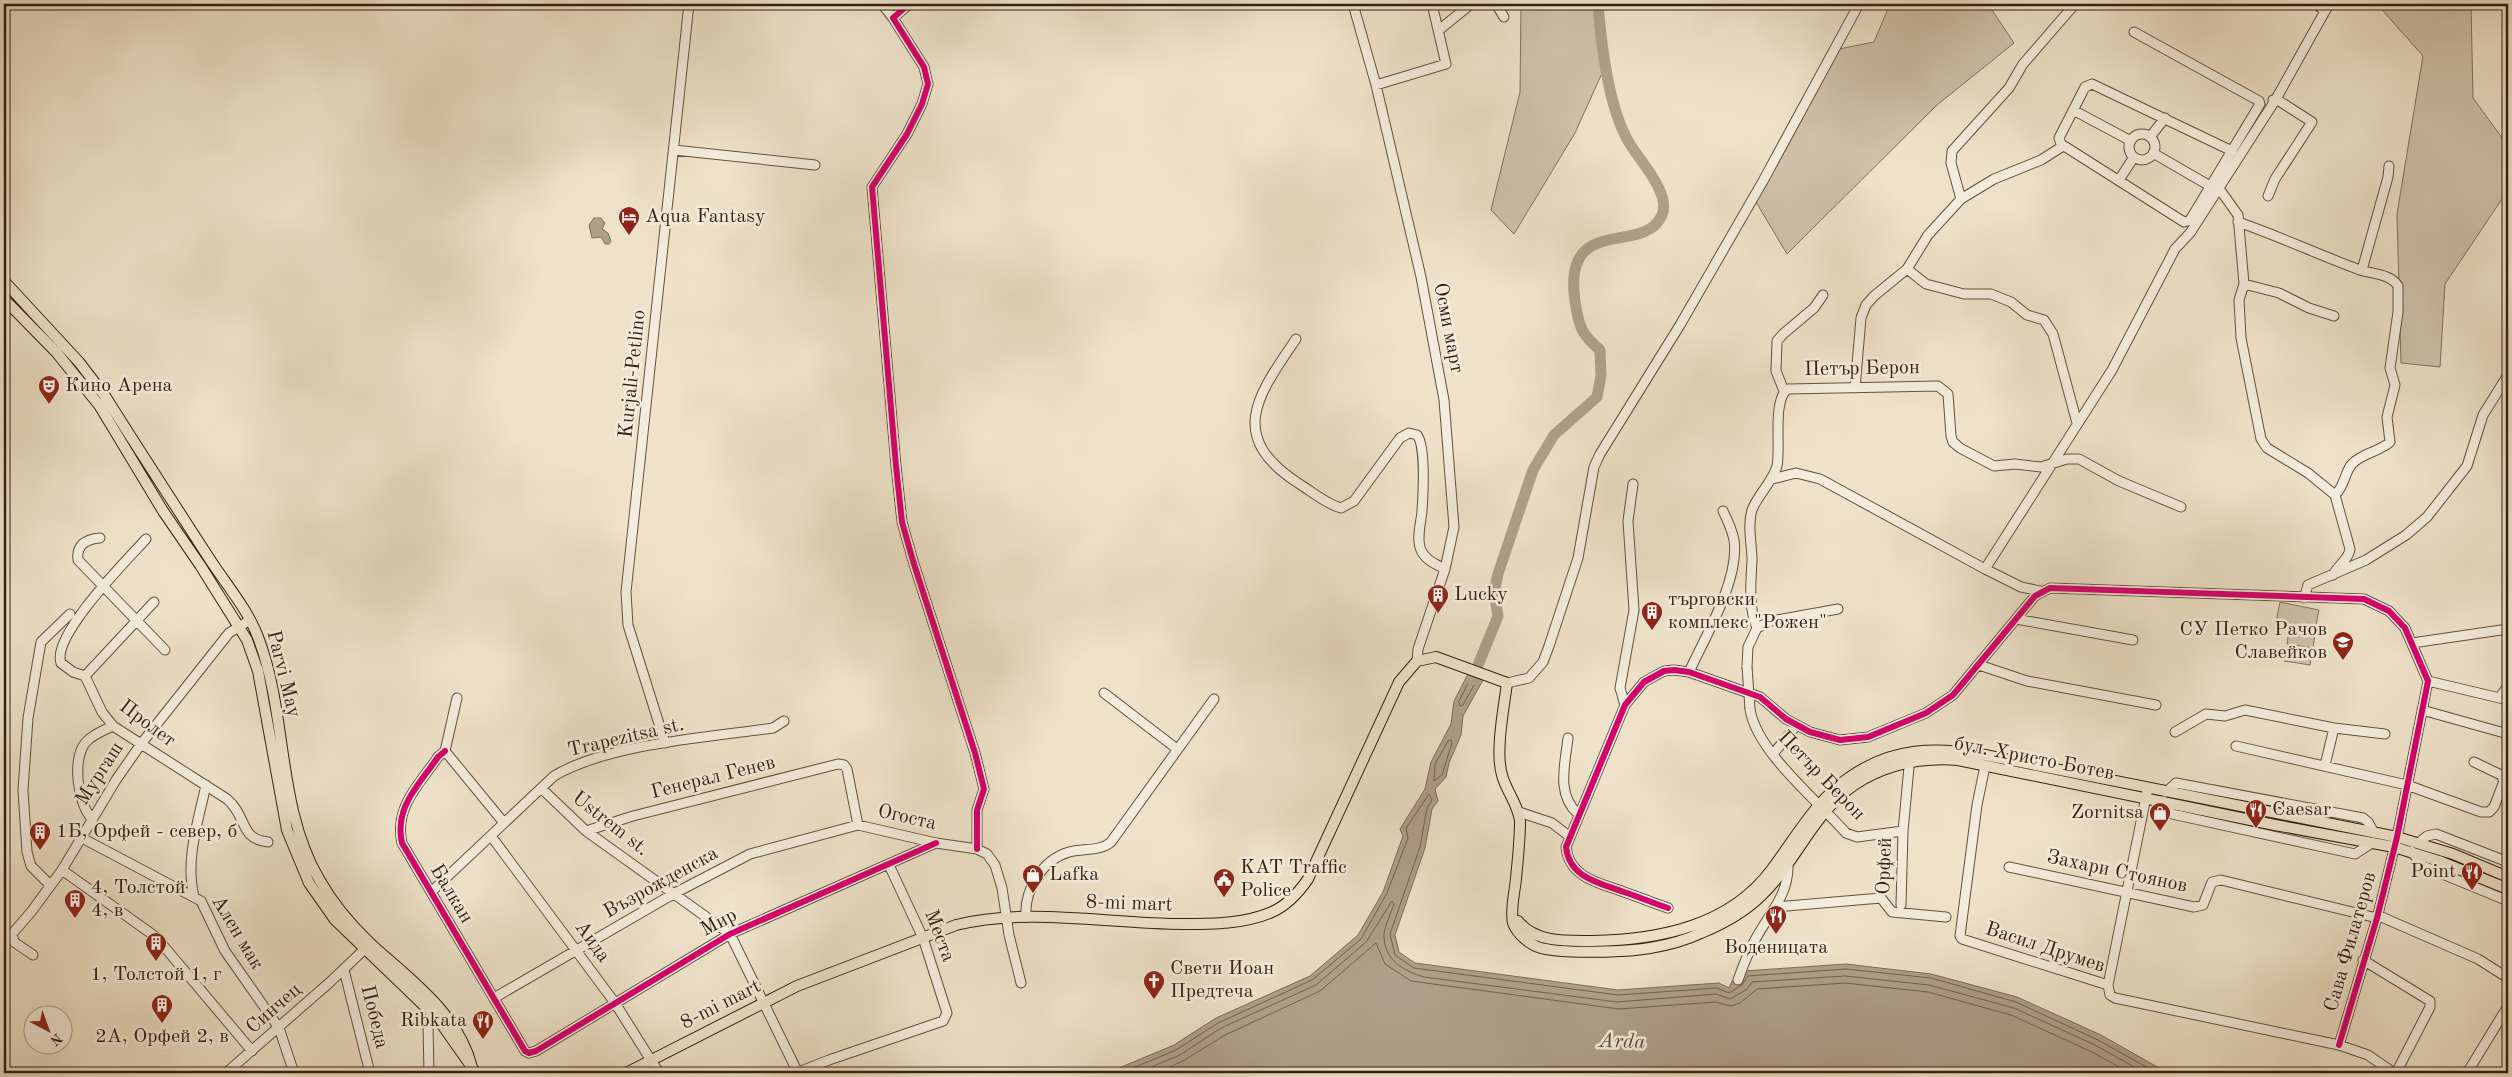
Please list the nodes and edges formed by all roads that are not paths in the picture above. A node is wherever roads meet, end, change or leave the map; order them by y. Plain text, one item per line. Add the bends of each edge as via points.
1 (689, 4) edge
2 (882, 4) edge
3 (909, 4) edge
4 (1353, 4) edge
5 (1432, 4) edge
6 (1471, 4) edge
7 (1496, 4) edge
8 (1859, 4) edge
9 (2075, 4) edge
10 (2316, 4) edge
11 (2326, 7) edge
12 (1504, 17) dead end
13 (893, 18) junction
14 (1439, 30) junction
15 (2134, 32) dead end
16 (1376, 85) junction
17 (2276, 99) junction
18 (2260, 104) junction
19 (2073, 110) junction
20 (2165, 118) junction
21 (2150, 137) junction
22 (2131, 141) junction
23 (2062, 146) junction
24 (674, 150) junction
25 (2232, 152) junction
26 (2153, 153) junction
27 (2134, 157) junction
28 (815, 165) dead end
29 (2389, 166) dead end
30 (2119, 180) junction
31 (2214, 186) junction
32 (2268, 196) dead end
33 (1961, 199) junction
34 (2238, 222) junction
35 (1907, 269) junction
36 (2362, 270) junction
37 (4, 281) edge
38 (2244, 284) junction
39 (1823, 294) dead end
40 (4, 299) edge
41 (2334, 316) dead end
42 (1296, 339) dead end
43 (2508, 375) edge
44 (1855, 388) junction
45 (1784, 391) junction
46 (2077, 423) junction
47 (2049, 465) junction
48 (1772, 479) junction
49 (1632, 484) dead end
50 (2335, 495) junction
51 (2181, 507) dead end
52 (1723, 511) dead end
53 (100, 538) dead end
54 (146, 539) dead end
55 (1445, 568) junction
56 (1985, 569) junction
57 (2333, 575) junction
58 (103, 587) junction
59 (2043, 590) junction
60 (2304, 598) junction
61 (154, 602) dead end
62 (1838, 610) dead end
63 (70, 614) dead end
64 (2016, 619) junction
65 (136, 620) junction
66 (250, 620) junction
67 (239, 626) junction
68 (1757, 628) junction
69 (2508, 629) edge
70 (2133, 640) dead end
71 (2412, 643) junction
72 (164, 650) dead end
73 (1417, 662) junction
74 (1978, 665) junction
75 (1689, 672) junction
76 (85, 676) junction
77 (2428, 681) junction
78 (1507, 683) junction
79 (2508, 686) edge
80 (1104, 694) dead end
81 (457, 698) dead end
82 (2504, 698) edge
83 (1214, 699) dead end
84 (1625, 705) junction
85 (2156, 705) dead end
86 (2422, 710) junction
87 (784, 721) dead end
88 (113, 726) junction
89 (1796, 726) junction
90 (2334, 728) junction
91 (2175, 732) dead end
92 (2385, 734) dead end
93 (2508, 734) edge
94 (1568, 738) dead end
95 (665, 743) junction
96 (141, 744) junction
97 (2236, 746) dead end
98 (1177, 749) junction
99 (445, 751) junction
100 (1774, 754) junction
101 (2474, 762) dead end
102 (2325, 765) junction
103 (1985, 766) junction
104 (1909, 767) dead end
105 (848, 769) joint
106 (206, 785) junction
107 (2407, 785) junction
108 (541, 788) junction
109 (2147, 793) junction
110 (2164, 796) junction
111 (1823, 808) junction
112 (1519, 812) junction
113 (1578, 814) junction
114 (92, 818) junction
115 (504, 824) junction
116 (858, 825) junction
117 (586, 831) junction
118 (1903, 832) junction
119 (491, 836) junction
120 (1569, 836) junction
121 (82, 838) junction
122 (2373, 838) junction
123 (268, 842) dead end
124 (2395, 842) junction
125 (936, 843) junction
126 (2415, 847) junction
127 (977, 849) junction
128 (2508, 862) edge
129 (889, 865) junction
130 (1788, 865) junction
131 (2009, 866) dead end
132 (62, 870) junction
133 (2508, 877) edge
134 (50, 885) junction
135 (2508, 888) edge
136 (431, 892) junction
137 (2128, 892) junction
138 (675, 894) junction
139 (194, 897) junction
140 (2508, 901) edge
141 (1901, 905) dead end
142 (1776, 907) junction
143 (1668, 908) dead end
144 (1514, 911) junction
145 (2377, 916) junction
146 (1026, 917) junction
147 (1946, 917) dead end
148 (1006, 918) junction
149 (730, 934) junction
150 (924, 938) junction
151 (367, 946) junction
152 (577, 951) junction
153 (33, 955) dead end
154 (2363, 960) junction
155 (344, 970) junction
156 (2508, 978) edge
157 (1738, 980) dead end
158 (1021, 983) dead end
159 (2108, 985) junction
160 (494, 998) junction
161 (764, 1002) junction
162 (615, 1004) junction
163 (2508, 1006) edge
164 (438, 1019) junction
165 (279, 1028) junction
166 (2339, 1045) junction
167 (252, 1051) junction
168 (529, 1053) joint
169 (652, 1059) junction
170 (473, 1069) edge
171 (226, 1073) edge
172 (294, 1073) edge
173 (370, 1073) edge
174 (429, 1073) edge
175 (626, 1073) edge
176 (659, 1073) edge
177 (797, 1073) edge
178 (2395, 1073) edge
179 (2467, 1073) edge

1 - 24 street, Kurjali-Petlino
2 - 13 street
3 - 13 street
4 - 16 street, Осми март
5 - 14 street
6 - 14 street
7 - 12 street
8 - 78 street via 1749,206 1600,454 1594,467 1578,558 1549,646 1542,662 1529,678
9 - 33 street via 2023,64 2009,88 1952,151 1951,164
10 - 11 street
11 - 17 street
13 - 127 street via 924,67 928,84 922,104 906,134 872,187 901,513 984,789 977,810
14 - 16 street via 1446,64
15 - 18 street via 2257,98
16 - 55 street, Осми март via 1444,400 1455,514
17 - 18 street
17 - 31 street
17 - 32 street via 2312,122 2275,179
18 - 25 street
19 - 20 street via 2085,87 2092,84
19 - 22 street
19 - 23 street via 2058,138
20 - 21 street
20 - 25 street
21 - 22 street via 2140,135
21 - 26 street via 2155,146
22 - 27 street
23 - 30 street
23 - 33 street via 2041,160 1994,179
24 - 28 street
24 - 95 street, Kurjali-Petlino via 626,592 628,625
25 - 31 street
26 - 27 street via 2145,160
26 - 31 street
27 - 30 street
29 - 36 street
30 - 31 street via 2184,222 2190,220
31 - 34 street via 2238,215
31 - 46 street via 2190,233 2175,249 2112,370
33 - 35 street via 1928,236
34 - 36 street
34 - 38 street
35 - 44 street via 1866,305 1858,332
35 - 46 street via 1926,284 1964,294 1991,294 2012,302 2027,315 2044,320 2053,334
36 - 50 street via 2391,278 2398,286 2398,312 2390,368 2395,385 2387,417 2390,442 2351,465 2342,489
37 - 66 main road, Parvi May via 79,362 105,396
38 - 41 street via 2279,293
38 - 50 street via 2239,300 2242,338 2261,439 2267,448 2308,473
39 - 45 street via 1814,308 1777,342 1776,371
40 - 67 main road, Parvi May via 56,352 99,406
42 - 55 street via 1258,402 1256,432 1266,457 1281,472 1341,508 1354,501 1400,438 1409,433 1417,435 1421,446 1419,544 1428,559
43 - 57 street via 2483,415 2467,466 2435,508 2406,535 2366,560
44 - 45 street, Петър Берон via 1792,387
44 - 47 street, Петър Берон via 1938,386 1948,394 1950,436 1957,446 1994,466
45 - 48 street, Петър Берон via 1779,406 1779,451
46 - 47 street
47 - 51 street, Петър Берон via 2079,459 2119,481
47 - 56 street
48 - 56 street via 1796,474 1820,479
48 - 68 street, Петър Берон via 1757,501 1750,520 1750,588
49 - 84 street via 1628,521 1634,610 1620,688
50 - 57 street via 2350,548 2348,556
52 - 75 street via 1734,542 1732,570
53 - 58 street via 84,542 77,553 82,566
54 - 58 street
55 - 73 street, Осми март via 1418,649
56 - 59 street via 2021,587
57 - 60 street via 2308,585
58 - 65 street
58 - 76 street via 76,621 60,653 65,668
59 - 60 street
59 - 64 street
60 - 71 street via 2371,602 2397,618
61 - 65 street
62 - 68 street via 1771,621
63 - 134 street via 40,642 23,790 27,852 31,866
64 - 70 street
64 - 74 street
65 - 72 street
65 - 76 street
66 - 67 street, Мургаш
66 - 151 main road, Parvi May via 268,668 291,801 308,858
67 - 96 street, Мургаш via 229,633
67 - 151 main road, Parvi May via 258,671 281,803 300,864 326,910
68 - 100 street, Петър Берон, bridge via 1748,647 1750,709 1760,737
69 - 71 street
71 - 77 street
73 - 78 main road via 1436,657
73 - 146 main road, 8-mi mart via 1405,672 1388,704 1308,879 1281,907 1251,919 1203,924
74 - 85 street via 2027,681
74 - 89 street via 1953,695 1940,705 1883,732 1840,740
75 - 84 street via 1674,670 1652,676
75 - 89 street via 1760,698
76 - 88 street, Пролет via 102,712
77 - 82 street
77 - 86 street, Сава Филатеров
78 - 112 main road, бул. Христо Ботев via 1500,767
79 - 82 street
80 - 98 street
81 - 99 street
83 - 98 street
84 - 113 street
86 - 93 street
86 - 107 street, Сава Филатеров
87 - 95 street, Trapezitsa st. via 773,728
88 - 96 street, Пролет
88 - 114 street via 87,740 81,756 79,792 82,804
89 - 100 street
90 - 91 street via 2245,710 2225,716 2206,714
90 - 92 street
90 - 102 street
94 - 113 street via 1563,785 1565,798
95 - 108 street, Trapezitsa st. via 579,764 554,776
96 - 106 street, Пролет
96 - 114 street, Мургаш
97 - 102 street
98 - 146 street via 1111,842 1099,848 1069,852 1055,858 1045,868 1028,893
99 - 115 street
99 - 136 street, Балкан via 402,810 402,843
100 - 111 street, Петър Берон
101 - 107 street via 2501,775 2504,781 2489,812 2481,812
102 - 107 street
103 - 109 main road, бул. Христо Ботев
103 - 111 main road, бул. Христо Ботев via 1936,758 1910,761 1870,775
103 - 159 street, Васил Друмев via 1960,936 1967,941
104 - 118 street, Орфей
105 - 116 street, Огоста
105 - 117 street, Генерал Генев via 838,764
106 - 123 street, Пролет via 234,805 250,837
106 - 139 street via 190,865
107 - 124 street, Сава Филатеров
108 - 115 street, Trapezitsa st.
108 - 117 street, Ustrem st.
109 - 110 main road, бул. Христо Ботев
109 - 111 main road, бул. Христо Ботев via 1985,755 1928,749 1876,762 1851,776
109 - 137 street
110 - 122 main road, бул. Христо Ботев
110 - 122 street via 2176,783 2363,818 2368,822
111 - 118 street, Петър Берон via 1846,833 1857,837
111 - 130 main road, бул. Христо Ботев
111 - 144 main road, бул. Христо Ботев via 1754,889 1698,925 1672,933 1619,940 1560,939 1533,935 1524,928
112 - 120 street via 1552,823
112 - 144 main road, бул. Христо Ботев
113 - 120 street
114 - 121 street, Мургаш
115 - 119 street, Trapezitsa st.
116 - 125 street, Огоста
116 - 138 street, Възрожденска via 750,854
117 - 138 street, Ustrem st.
118 - 141 street, Орфей
119 - 136 street, Trapezitsa st.
119 - 152 street, Аида
120 - 143 street via 1567,856 1584,877
121 - 132 street, Мургаш
121 - 139 street, Ален мак
122 - 124 main road, бул. Христо Ботев
124 - 126 main road, бул. Христо Ботев
124 - 145 street, Сава Филатеров
125 - 127 street, Огоста
125 - 129 street, Мир
126 - 128 street via 2427,836 2436,834
126 - 133 main road, бул. Христо Ботев
126 - 135 main road, бул. Христо Ботев
126 - 140 street via 2423,866
127 - 148 street via 987,854 995,865
129 - 149 street, Мир
129 - 150 street, Места
130 - 142 street via 1787,881
130 - 144 main road, бул. Христо Ботев via 1761,896 1724,923 1700,934 1651,948 1620,951 1543,948 1519,932 1513,923
131 - 137 street, Захари Стоянов
132 - 134 street, Мургаш
132 - 167 street via 156,937
134 - 153 street, Мургаш via 12,934 14,942
136 - 160 street, Балкан
137 - 145 street, Захари Стоянов via 2199,907 2205,902 2210,885 2221,880
137 - 159 street
138 - 149 street, Ustrem st.
138 - 152 street, Възрожденска
139 - 165 street, Ален мак via 204,905 225,951
142 - 147 street via 1881,898 1892,912
142 - 157 street via 1756,938
145 - 154 street, Сава Филатеров
145 - 156 street via 2478,959
146 - 148 main road, 8-mi mart
148 - 150 main road, 8-mi mart via 978,920
148 - 158 street
149 - 161 street, Ustrem st.
149 - 162 street, Мир
150 - 161 main road, 8-mi mart via 853,963
150 - 177 street, Места via 947,1013 943,1021
151 - 155 street, Синчец
151 - 164 main road, Parvi May
151 - 170 main road, Parvi May via 440,1010 466,1046
152 - 160 street, Възрожденска
152 - 162 street, Аида
154 - 166 street, Сава Филатеров
154 - 178 street via 2430,1001 2430,1007
155 - 165 street, Синчец
155 - 173 street, Победа
159 - 166 street, Васил Друмев via 2110,995 2115,998
160 - 168 street, Балкан
161 - 169 main road, 8-mi mart
161 - 177 street, Ustrem st.
162 - 168 street, Мир
162 - 169 street, Аида
163 - 179 street
164 - 170 main road, Parvi May
164 - 174 street via 428,1025
165 - 167 street, Синчец
165 - 172 street, Ален мак
166 - 178 street, Васил Друмев via 2368,1055
167 - 171 street, Синчец
169 - 175 main road, 8-mi mart
169 - 176 street, Аида

